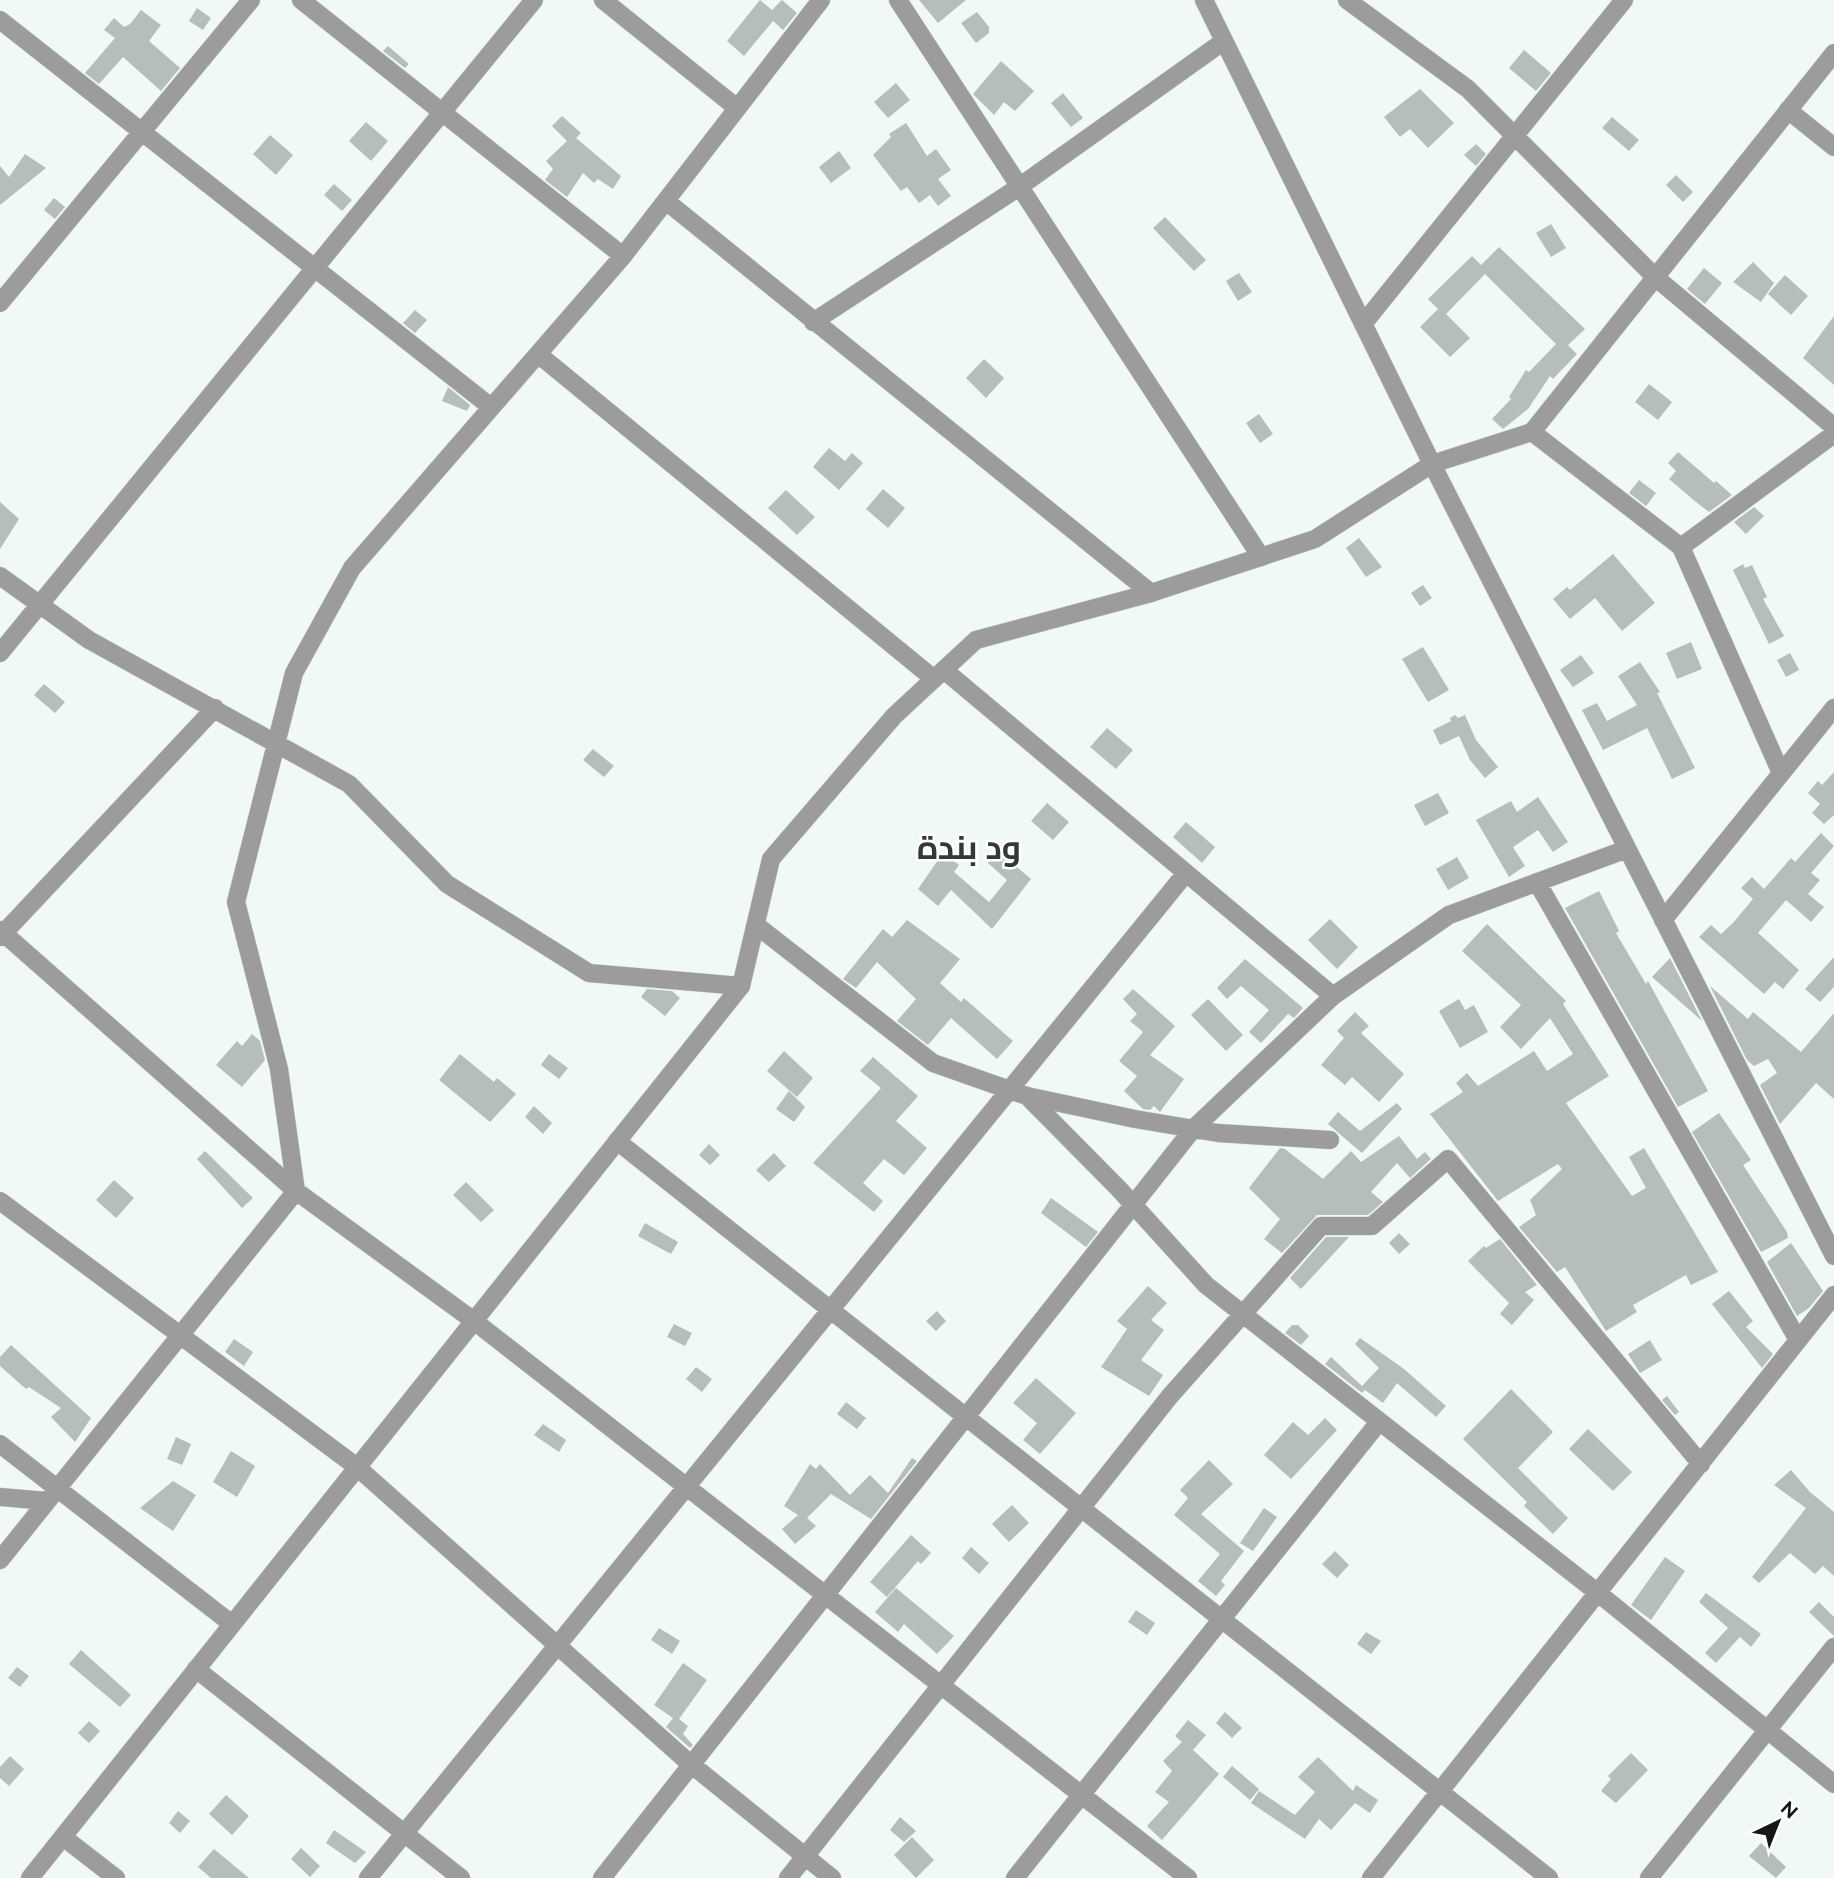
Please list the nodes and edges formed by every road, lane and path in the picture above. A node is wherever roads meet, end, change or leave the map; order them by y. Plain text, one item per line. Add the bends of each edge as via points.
1 (251, 0) edge
2 (301, 0) edge
3 (534, 0) edge
4 (603, 0) edge
5 (821, 0) edge
6 (898, 0) edge
7 (1204, 0) edge
8 (1347, 0) edge
9 (1624, 0) edge
10 (0, 20) edge
11 (1224, 41) junction
12 (1834, 53) edge
13 (737, 108) junction
14 (1788, 110) junction
15 (442, 112) junction
16 (143, 130) junction
17 (1515, 136) junction
18 (1834, 147) edge
19 (1019, 187) junction
20 (666, 201) junction
21 (624, 256) junction
22 (316, 268) junction
23 (1656, 276) junction
24 (0, 303) edge
25 (813, 322) junction
26 (1363, 324) junction
27 (538, 354) junction
28 (491, 407) junction
29 (1834, 427) edge
30 (1532, 432) junction
31 (1834, 434) edge
32 (1432, 464) junction
33 (1681, 547) junction
34 (1261, 557) junction
35 (0, 576) edge
36 (1151, 593) junction
37 (41, 605) junction
38 (0, 653) edge
39 (939, 674) junction
40 (215, 708) junction
41 (1834, 708) edge
42 (276, 741) junction
43 (1781, 773) junction
44 (1627, 849) junction
45 (1186, 873) junction
46 (1537, 882) junction
47 (1663, 919) junction
48 (755, 925) junction
49 (1, 933) edge
50 (741, 986) junction
51 (1333, 996) junction
52 (1009, 1090) junction
53 (1027, 1096) junction
54 (1193, 1129) junction
55 (1330, 1140) dead end
56 (617, 1141) junction
57 (296, 1191) junction
58 (0, 1201) edge
59 (1133, 1205) junction
60 (1834, 1256) edge
61 (1834, 1295) edge
62 (830, 1310) junction
63 (1242, 1315) junction
64 (474, 1321) junction
65 (181, 1336) junction
66 (1798, 1340) junction
67 (967, 1417) junction
68 (1379, 1422) junction
69 (0, 1444) edge
70 (1700, 1464) junction
71 (357, 1467) junction
72 (686, 1486) junction
73 (52, 1495) junction
74 (0, 1497) edge
75 (1081, 1508) junction
76 (0, 1560) edge
77 (1598, 1593) junction
78 (826, 1596) junction
79 (1222, 1619) junction
80 (232, 1624) junction
81 (557, 1646) junction
82 (1834, 1647) edge
83 (196, 1669) junction
84 (939, 1684) junction
85 (1767, 1730) junction
86 (693, 1766) junction
87 (1834, 1784) edge
88 (1440, 1791) junction
89 (1080, 1794) junction
90 (404, 1833) junction
91 (63, 1837) junction
92 (805, 1856) junction
93 (30, 1878) edge
94 (116, 1878) edge
95 (368, 1878) edge
96 (461, 1878) edge
97 (602, 1878) edge
98 (788, 1878) edge
99 (832, 1878) edge
100 (1015, 1878) edge
101 (1188, 1878) edge
102 (1371, 1878) edge
103 (1549, 1878) edge
104 (1649, 1878) edge

1 - 16 street
2 - 15 street
3 - 15 street
4 - 13 street
5 - 13 street
6 - 19 street
7 - 11 street
8 - 17 street via 1468,89
9 - 17 street
10 - 16 street
11 - 19 street
11 - 26 street
12 - 14 street
13 - 20 street
14 - 18 street
14 - 23 street
15 - 21 street
15 - 22 street
16 - 22 street
16 - 24 street
17 - 23 street
17 - 26 street
19 - 25 street
19 - 34 street
20 - 21 street
20 - 25 street
21 - 27 street
22 - 28 street
22 - 37 street
23 - 29 street
23 - 30 street
25 - 36 street
26 - 32 street
27 - 28 street
27 - 39 street
28 - 42 street via 352,568 293,673
30 - 32 street
30 - 33 street
31 - 33 street
32 - 34 street via 1314,539
32 - 44 street
33 - 43 street
34 - 36 street
35 - 37 street
36 - 39 street via 976,640
37 - 38 street
37 - 40 street via 89,640
39 - 45 street
39 - 48 street via 894,716 771,859
40 - 42 street
40 - 49 street
41 - 43 street
42 - 50 street via 349,784 447,884 589,973
42 - 57 street via 236,902 279,1069
43 - 47 street
44 - 46 street
44 - 47 street
45 - 51 street
45 - 52 street
46 - 51 street via 1449,915
46 - 66 street
47 - 60 street
48 - 50 street
48 - 52 street via 933,1063
49 - 57 street
50 - 56 street
51 - 54 street
52 - 53 street
52 - 62 street
53 - 54 street
53 - 59 street
54 - 55 street
54 - 59 street
56 - 62 street
56 - 64 street
57 - 64 street
57 - 65 street
58 - 65 street
59 - 63 street via 1206,1285
59 - 67 street
61 - 66 street
62 - 67 street
62 - 72 street
63 - 68 street
63 - 70 street via 1321,1226 1373,1226 1448,1159
63 - 75 street
64 - 71 street
64 - 72 street
65 - 71 street
65 - 73 street
66 - 70 street
67 - 75 street
67 - 78 street
68 - 77 street
68 - 79 street
69 - 73 street
70 - 77 street
71 - 80 street
71 - 81 street
72 - 78 street
72 - 81 street
73 - 74 street
73 - 76 street
73 - 80 street
75 - 79 street
75 - 84 street
77 - 85 street
77 - 88 street
78 - 84 street
78 - 86 street
79 - 88 street
79 - 89 street
80 - 83 street
81 - 86 street
81 - 90 street
82 - 85 street
83 - 90 street
83 - 91 street
84 - 89 street
84 - 92 street
85 - 87 street
85 - 104 street
86 - 92 street
86 - 97 street
88 - 102 street
88 - 103 street
89 - 100 street
89 - 101 street
90 - 95 street
90 - 96 street
91 - 93 street
91 - 94 street
92 - 98 street
92 - 99 street

